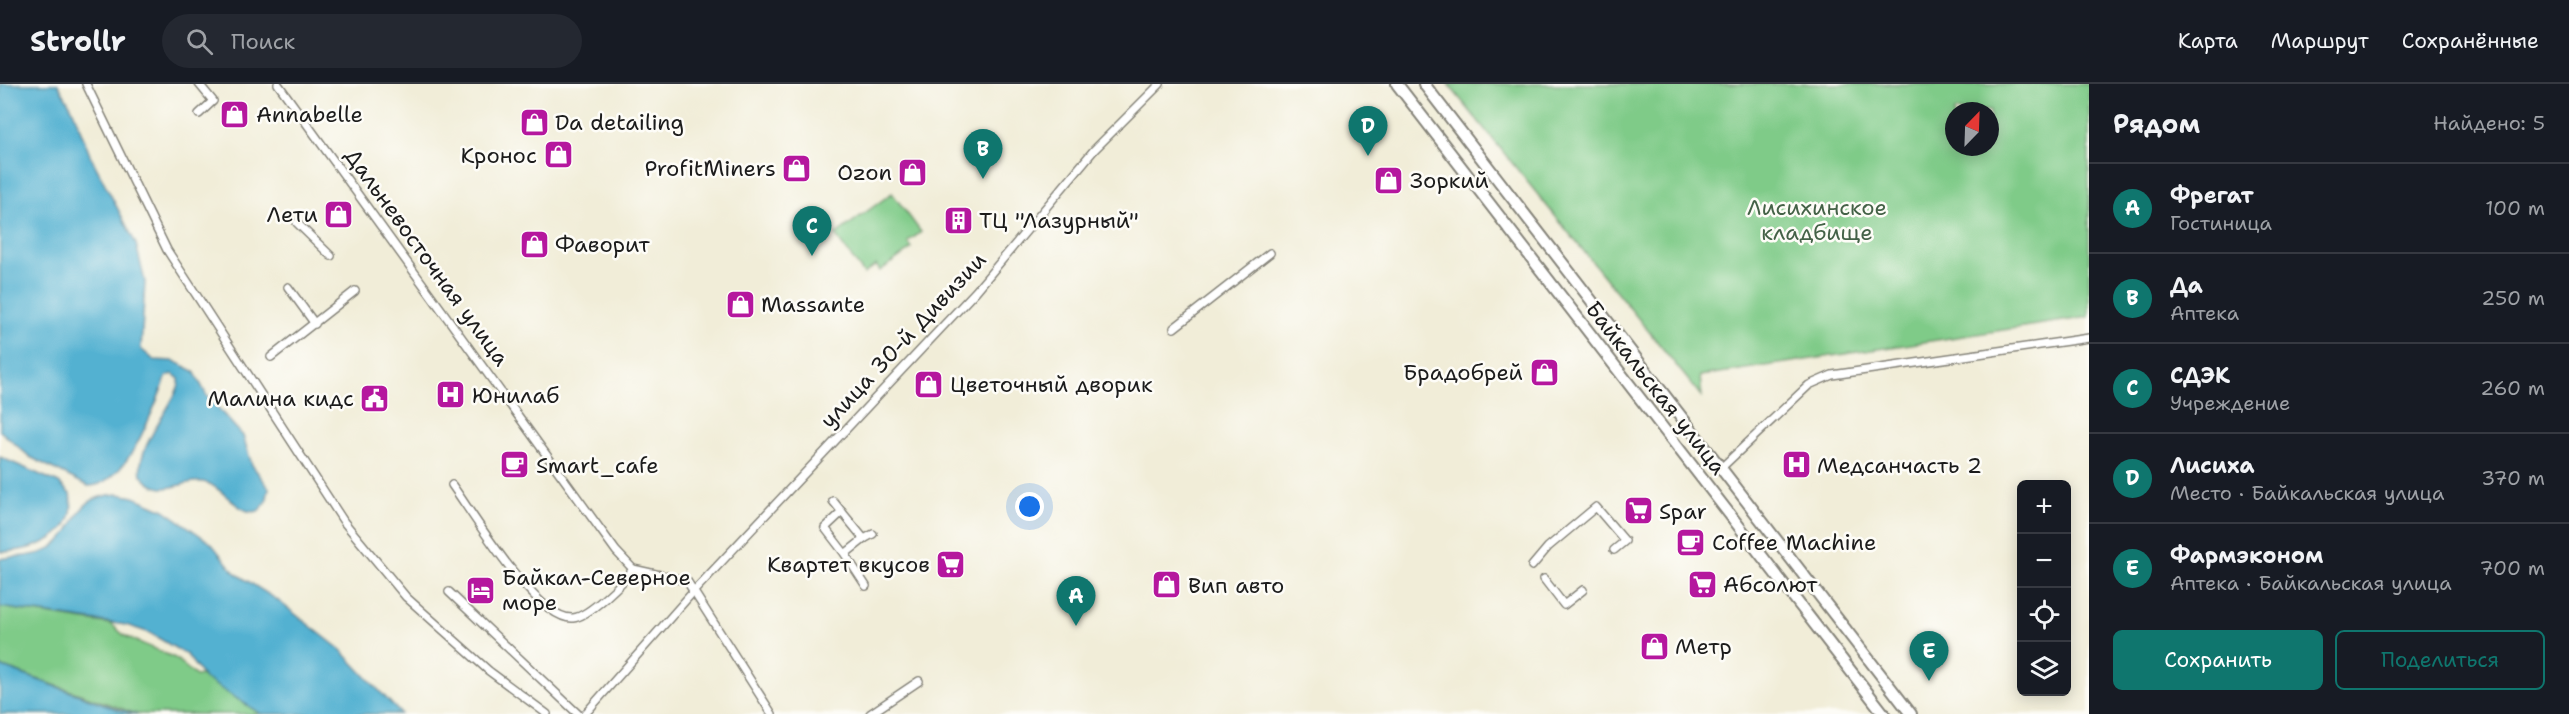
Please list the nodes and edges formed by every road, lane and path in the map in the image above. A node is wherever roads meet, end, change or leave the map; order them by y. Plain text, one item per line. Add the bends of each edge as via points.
1 (86, 84) edge
2 (199, 84) edge
3 (278, 84) edge
4 (1160, 84) edge
5 (1397, 84) edge
6 (1424, 84) edge
7 (198, 114) dead end
8 (297, 223) dead end
9 (1270, 253) dead end
10 (332, 256) dead end
11 (288, 287) dead end
12 (355, 291) dead end
13 (314, 324) junction
14 (1174, 328) dead end
15 (2089, 338) edge
16 (271, 357) dead end
17 (1720, 469) junction
18 (452, 485) dead end
19 (834, 501) dead end
20 (842, 512) junction
21 (873, 534) dead end
22 (864, 539) junction
23 (1614, 550) dead end
24 (846, 554) junction
25 (1532, 566) dead end
26 (633, 569) junction
27 (1544, 579) dead end
28 (866, 586) dead end
29 (1583, 590) dead end
30 (449, 592) dead end
31 (693, 592) junction
32 (919, 681) dead end
33 (547, 714) edge
34 (578, 714) edge
35 (585, 714) edge
36 (772, 714) edge
37 (870, 714) edge
38 (1884, 714) edge
39 (1911, 714) edge

1 - 33 street via 167,250 344,522 427,617 489,671
2 - 7 street via 213,101
3 - 26 street, Дальневосточная улица via 616,551
4 - 31 street, улица 30-й Дивизии via 1094,150 976,291
5 - 38 main road, Байкальская улица
6 - 17 main road, Байкальская улица
8 - 10 street
9 - 14 street
11 - 13 street
12 - 13 street
13 - 16 street
15 - 17 street via 1832,375 1809,385
17 - 39 main road, Байкальская улица
18 - 26 street via 490,542 537,600 561,616 582,616
19 - 20 street
20 - 22 street
20 - 24 street via 825,528
21 - 22 street
22 - 24 street
23 - 25 street via 1625,541 1596,507 1548,547
24 - 28 street
26 - 31 street via 687,581
27 - 29 street via 1564,605
30 - 34 street
31 - 35 street, улица 30-й Дивизии
31 - 36 street
32 - 37 street

